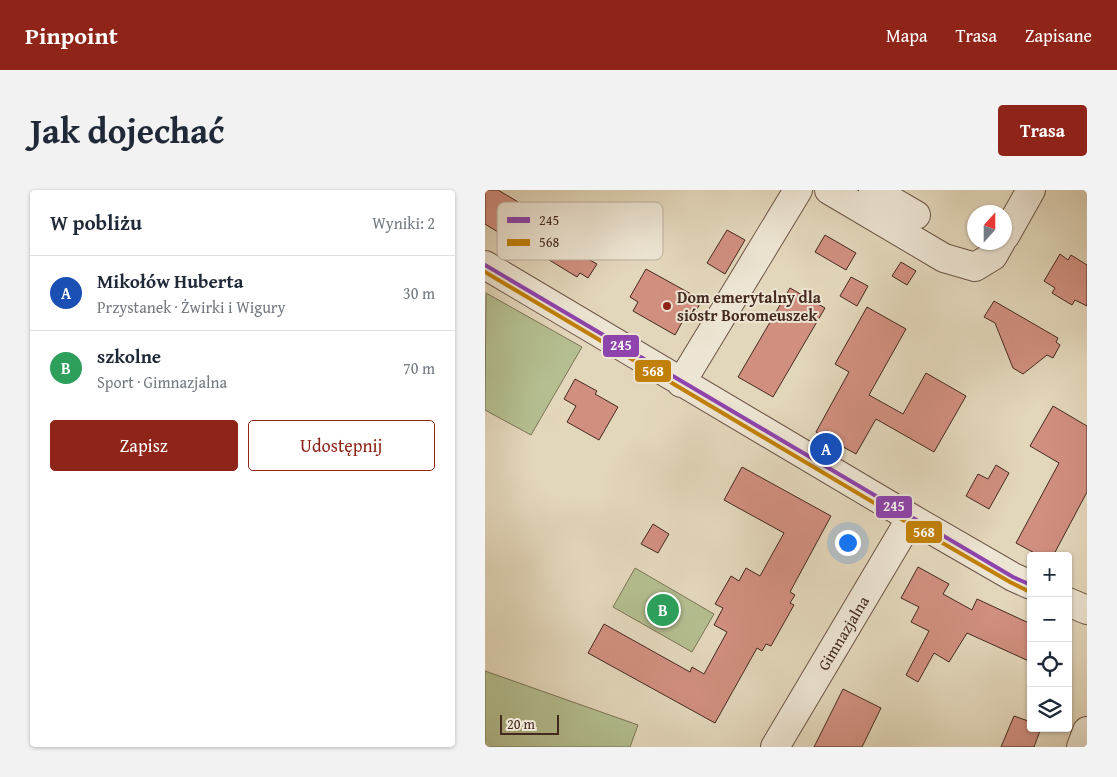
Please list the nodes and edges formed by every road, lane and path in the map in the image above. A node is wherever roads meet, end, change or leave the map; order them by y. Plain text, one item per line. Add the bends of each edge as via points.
1 (798, 190) edge
2 (829, 190) edge
3 (873, 190) edge
4 (1031, 190) edge
5 (916, 215) dead end
6 (1012, 224) edge
7 (996, 250) edge
8 (486, 269) edge
9 (681, 383) junction
10 (911, 518) junction
11 (1027, 583) edge
12 (1072, 604) edge
13 (1087, 610) edge
14 (1087, 731) edge
15 (775, 747) edge
16 (1081, 747) edge

1 - 9 street
2 - 7 street via 944,258 975,267 993,256
3 - 5 street
4 - 6 street
8 - 9 street
9 - 10 street
10 - 11 street
10 - 15 street, Gimnazjalna
12 - 13 street
14 - 16 street

